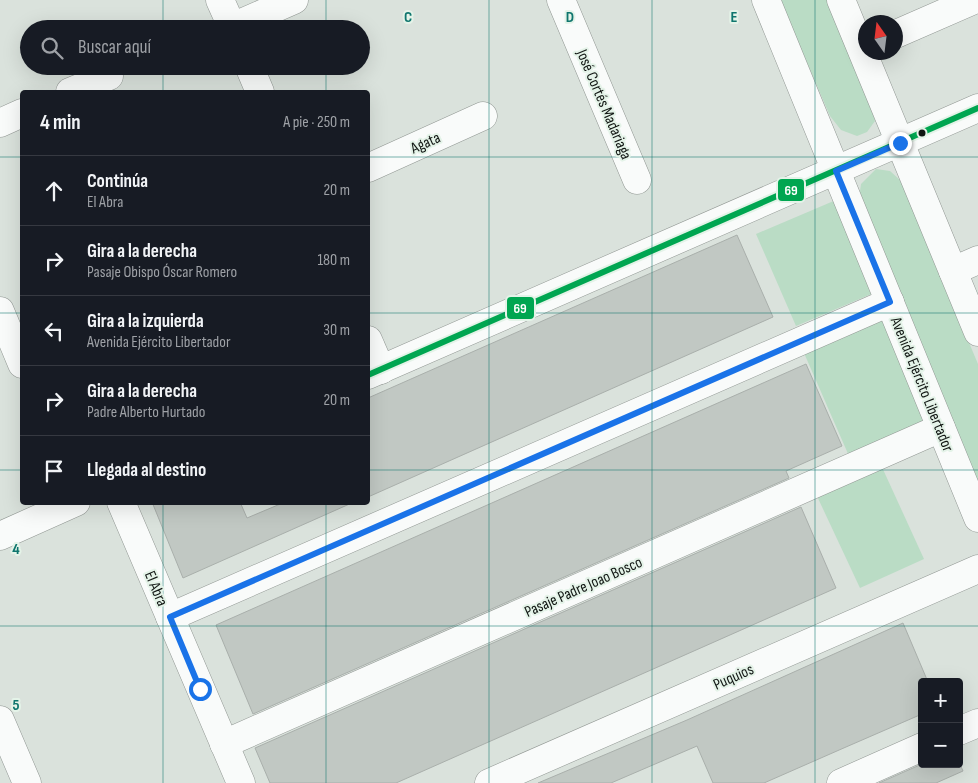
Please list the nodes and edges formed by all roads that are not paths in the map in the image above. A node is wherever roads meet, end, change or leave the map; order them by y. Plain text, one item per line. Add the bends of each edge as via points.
1 (220, 0) edge
2 (294, 0) edge
3 (561, 0) edge
4 (766, 0) edge
5 (841, 0) edge
6 (974, 0) edge
7 (229, 20) edge
8 (250, 20) edge
9 (903, 31) edge
10 (858, 36) edge
11 (868, 60) edge
12 (253, 75) edge
13 (109, 76) dead end
14 (75, 90) edge
15 (259, 90) edge
16 (978, 108) edge
17 (20, 114) edge
18 (483, 116) dead end
19 (0, 123) edge
20 (900, 143) junction
21 (370, 167) edge
22 (836, 171) junction
23 (638, 180) dead end
24 (978, 260) edge
25 (953, 271) junction
26 (890, 302) junction
27 (7, 316) edge
28 (978, 332) edge
29 (370, 351) edge
30 (20, 358) edge
31 (374, 373) edge
32 (941, 428) junction
33 (69, 505) edge
34 (122, 505) edge
35 (978, 518) edge
36 (0, 536) edge
37 (978, 568) edge
38 (170, 617) junction
39 (0, 720) edge
40 (978, 723) edge
41 (963, 729) edge
42 (224, 744) junction
43 (918, 749) edge
44 (27, 783) edge
45 (241, 783) edge
46 (489, 783) edge
47 (841, 783) edge

1 - 7 street
2 - 8 street
3 - 23 street, José Cortés Madariaga
4 - 22 street, Avenida Ejército Libertador
5 - 10 street
6 - 9 street
11 - 20 street
12 - 15 street
13 - 14 street
16 - 20 street
17 - 19 street
18 - 21 street, Agata
20 - 22 street
20 - 25 street
22 - 26 street, Avenida Ejército Libertador
22 - 31 street
24 - 25 street
25 - 28 street
26 - 32 street, Avenida Ejército Libertador
26 - 38 street
27 - 30 street
29 - 31 street
32 - 35 street, Avenida Ejército Libertador
32 - 42 street, Pasaje Padre Joao Bosco
33 - 36 street
34 - 38 street, El Abra
37 - 46 street, Puquios
38 - 42 street, El Abra
39 - 44 street
40 - 41 street
42 - 45 street, El Abra
43 - 47 street

